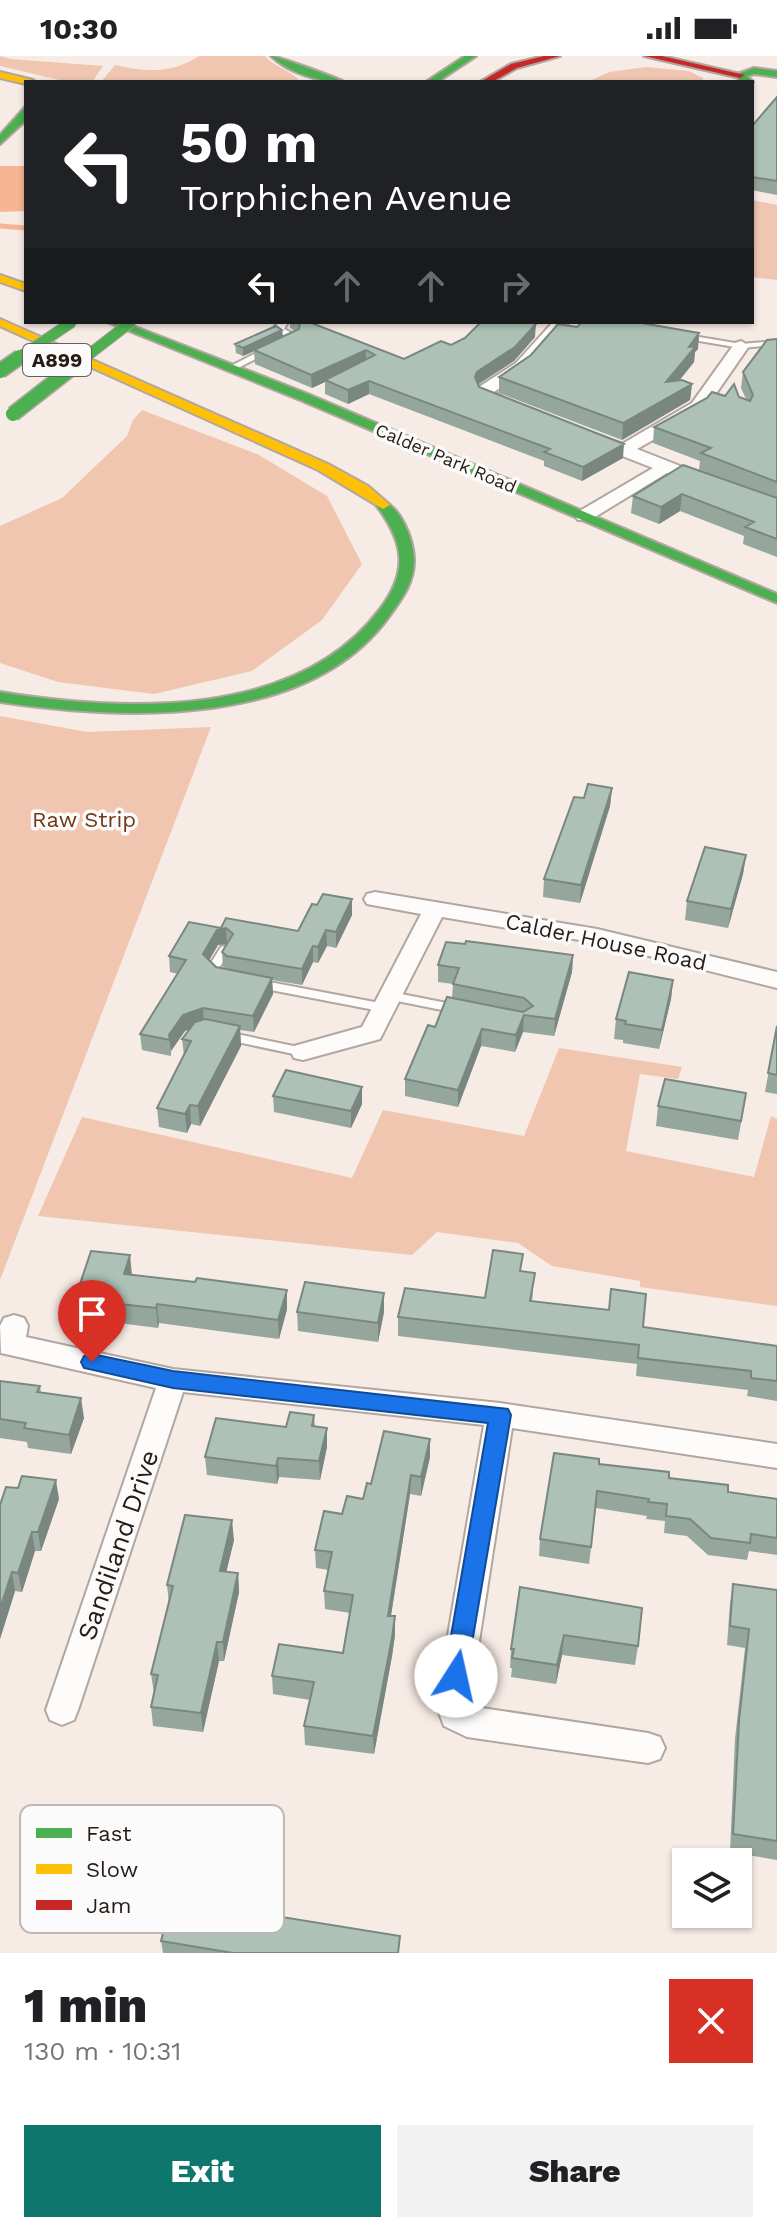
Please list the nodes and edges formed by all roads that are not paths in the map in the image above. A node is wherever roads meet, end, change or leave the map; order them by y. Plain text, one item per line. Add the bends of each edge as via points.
1 (276, 56) edge
2 (452, 56) edge
3 (471, 56) edge
4 (506, 56) edge
5 (555, 56) edge
6 (649, 56) edge
7 (685, 56) edge
8 (0, 75) edge
9 (307, 77) edge
10 (430, 80) edge
11 (431, 80) edge
12 (468, 80) edge
13 (489, 80) edge
14 (758, 80) edge
15 (24, 83) edge
16 (24, 113) edge
17 (0, 141) edge
18 (0, 278) edge
19 (24, 287) edge
20 (0, 322) edge
21 (69, 324) edge
22 (111, 324) edge
23 (119, 324) edge
24 (128, 324) edge
25 (283, 324) edge
26 (550, 328) edge
27 (702, 339) edge
28 (777, 343) edge
29 (741, 346) junction
30 (231, 368) junction
31 (0, 371) edge
32 (13, 390) dead end
33 (532, 415) edge
34 (7, 420) edge
35 (584, 435) edge
36 (623, 450) junction
37 (666, 467) junction
38 (722, 489) edge
39 (584, 516) junction
40 (777, 599) edge
41 (0, 697) edge
42 (375, 899) dead end
43 (434, 910) junction
44 (225, 950) edge
45 (777, 980) edge
46 (388, 1002) junction
47 (464, 1011) edge
48 (219, 1034) edge
49 (303, 1052) joint
50 (14, 1326) dead end
51 (173, 1380) junction
52 (500, 1415) junction
53 (777, 1456) edge
54 (62, 1710) dead end
55 (648, 1748) dead end

1 - 9 main road
2 - 10 main road
3 - 11 main road
4 - 12 main road
5 - 13 main road via 514,66
6 - 14 main road
7 - 14 main road
8 - 15 main road
16 - 17 main road
18 - 19 main road
20 - 41 main road via 352,481 386,508 406,536 408,559 406,585 372,636 333,661 271,689 232,702 101,712 35,707
21 - 31 main road, A899, bridge
22 - 32 main road, A899
23 - 30 main road, Calder Park Road
24 - 34 main road, bridge
25 - 30 lane via 280,330 295,338
26 - 33 street via 522,366 485,390 487,397
27 - 29 lane
28 - 29 lane
29 - 36 street via 718,388 698,407
30 - 39 main road, Calder Park Road via 310,394
35 - 36 street
36 - 37 street
37 - 38 street
37 - 39 street
39 - 40 main road, Calder Park Road
42 - 43 street, Calder House Road
43 - 45 street, Calder House Road via 597,936
43 - 46 street
44 - 46 lane via 213,969 223,978
46 - 47 lane
46 - 49 street via 371,1033
48 - 49 lane
50 - 51 street via 11,1345
51 - 52 street
51 - 54 street, Sandiland Drive
52 - 53 street
52 - 55 street via 452,1705 456,1716 467,1722

